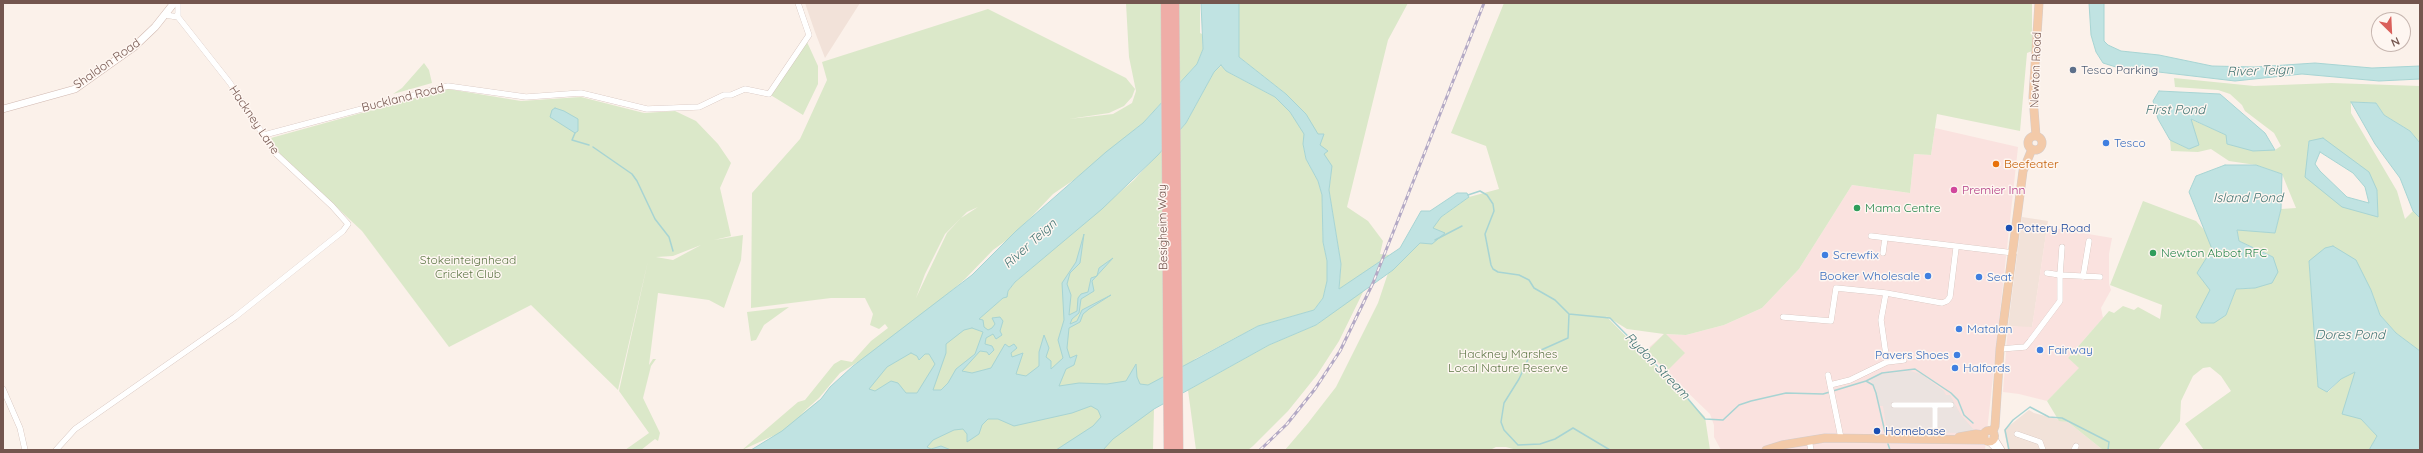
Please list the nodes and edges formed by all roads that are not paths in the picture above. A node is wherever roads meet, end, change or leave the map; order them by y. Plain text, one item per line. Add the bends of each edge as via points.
1 (174, 3) edge
2 (178, 3) edge
3 (798, 3) edge
4 (1166, 3) edge
5 (1174, 3) edge
6 (2039, 3) edge
7 (165, 15) junction
8 (178, 17) junction
9 (1170, 54) junction
10 (3, 109) edge
11 (264, 135) junction
12 (1871, 236) dead end
13 (1885, 238) junction
14 (2089, 241) dead end
15 (2062, 247) dead end
16 (1956, 248) junction
17 (1883, 253) dead end
18 (2014, 253) junction
19 (2047, 273) dead end
20 (2060, 275) junction
21 (2083, 277) junction
22 (2100, 277) dead end
23 (1886, 293) junction
24 (1783, 317) dead end
25 (2000, 349) junction
26 (1904, 360) dead end
27 (1887, 362) junction
28 (1828, 375) dead end
29 (1830, 384) junction
30 (3, 389) edge
31 (1894, 405) dead end
32 (1935, 405) junction
33 (1951, 405) dead end
34 (2017, 434) dead end
35 (1989, 436) junction
36 (1841, 438) junction
37 (1934, 438) junction
38 (1809, 440) junction
39 (1175, 449) edge
40 (25, 450) edge
41 (56, 450) edge
42 (1766, 450) edge
43 (1811, 450) edge
44 (1998, 450) edge
45 (2001, 450) edge
46 (2043, 450) edge

1 - 7 street, Shaldon Road
2 - 8 street
3 - 11 street, Buckland Road via 809,35 769,94 745,89 699,106 647,109 581,93 526,97 448,86
4 - 9 highway, Besigheim Way
5 - 9 highway, Besigheim Way
6 - 18 main road, Newton Road via 2033,97 2036,136 2031,137 2028,142 2032,149 2023,171
7 - 8 street
7 - 10 street, Shaldon Road via 134,47 75,89
8 - 11 street, Hackney Lane via 230,83
9 - 39 highway, Besigheim Way
11 - 41 street, Hackney Lane via 275,153 348,224 343,231 235,317 75,429
12 - 13 street
13 - 16 street
13 - 17 street
14 - 21 street
15 - 20 street
16 - 18 street
16 - 23 street via 1950,297 1947,301 1936,302
18 - 25 main road, Newton Road
19 - 20 street
20 - 21 street
20 - 25 street via 2060,301 2030,342 2025,347
21 - 22 street
23 - 24 street via 1836,288 1831,320
23 - 27 street via 1881,320
25 - 35 main road, Newton Road via 1994,418 1989,423
26 - 27 street
27 - 29 street via 1850,380
28 - 29 street
29 - 36 street
30 - 40 street via 20,428
31 - 32 street
32 - 33 street
32 - 37 street
34 - 46 street via 2040,442
35 - 37 main road via 1976,434 1957,438
35 - 44 street
35 - 45 street
36 - 37 main road
36 - 38 main road
38 - 42 main road
38 - 43 street

